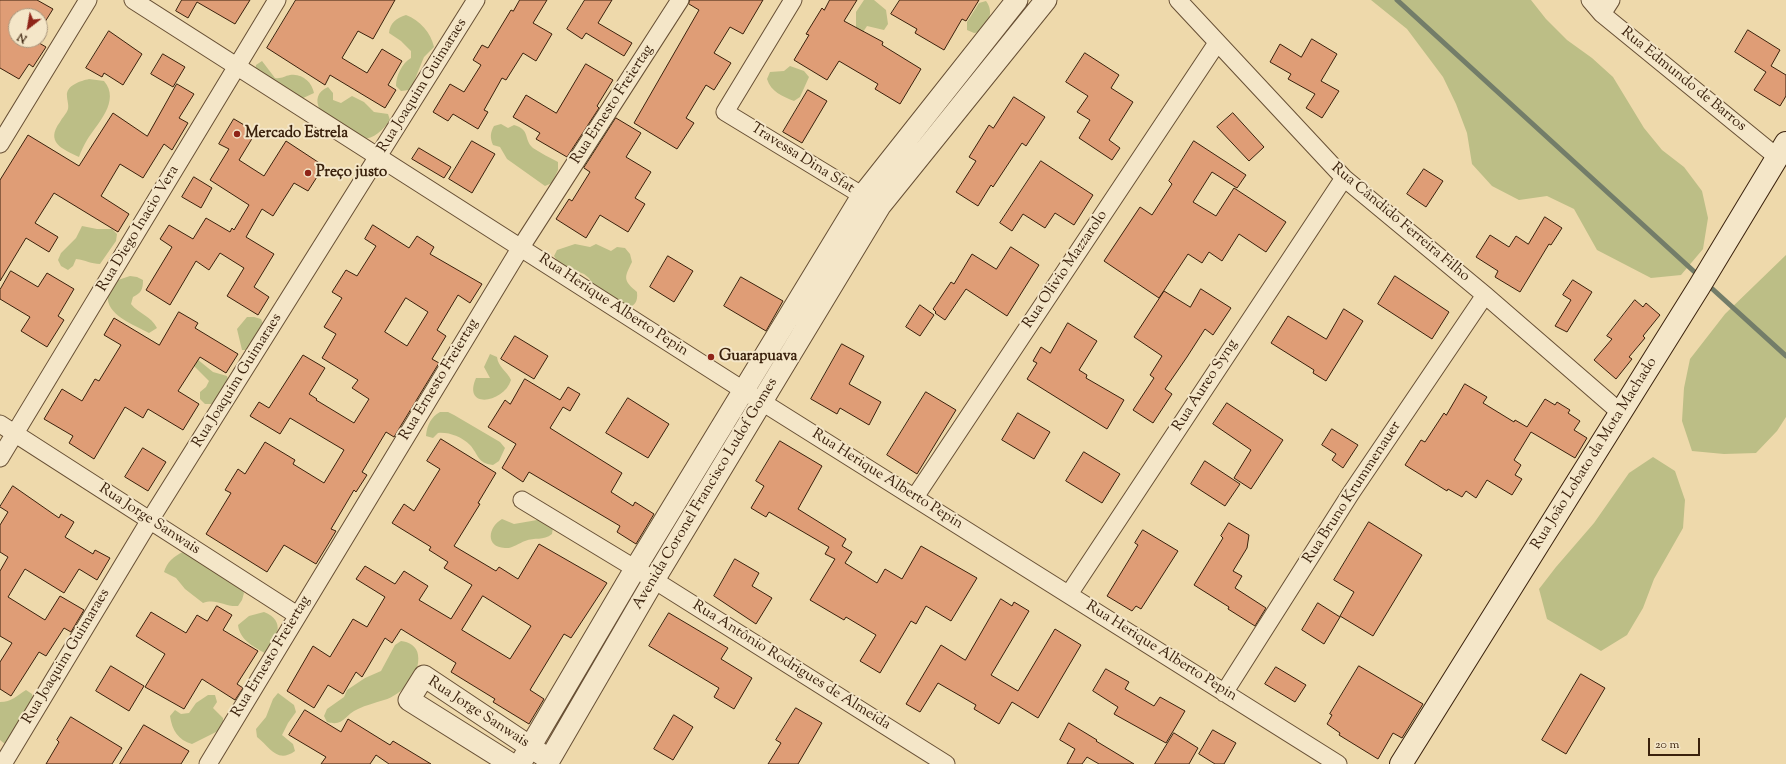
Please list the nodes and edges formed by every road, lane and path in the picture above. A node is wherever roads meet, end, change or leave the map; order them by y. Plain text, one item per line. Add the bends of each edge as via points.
1 (88, 0) edge
2 (133, 0) edge
3 (278, 0) edge
4 (476, 0) edge
5 (680, 0) edge
6 (793, 0) edge
7 (1017, 0) edge
8 (1046, 0) edge
9 (1178, 0) edge
10 (1590, 0) edge
11 (1607, 7) edge
12 (1217, 43) junction
13 (236, 67) junction
14 (0, 144) edge
15 (1782, 150) edge
16 (380, 156) junction
17 (1344, 178) junction
18 (871, 201) junction
19 (521, 247) junction
20 (1485, 295) junction
21 (743, 390) junction
22 (762, 402) junction
23 (1621, 413) junction
24 (0, 424) edge
25 (15, 434) junction
26 (0, 458) edge
27 (915, 497) junction
28 (522, 500) dead end
29 (150, 520) junction
30 (635, 569) junction
31 (654, 580) junction
32 (1069, 594) junction
33 (297, 615) junction
34 (1224, 693) junction
35 (525, 756) edge
36 (551, 762) edge
37 (2, 764) edge
38 (208, 764) edge
39 (511, 764) edge
40 (946, 764) edge
41 (1338, 764) edge
42 (1402, 764) edge

1 - 14 street
2 - 13 street, Rua Herique Alberto Pepin
3 - 13 street, Rua Diego Inacio Vera
4 - 16 street, Rua Joaquim Guimaraes
5 - 19 street, Rua Ernesto Freiertag
6 - 18 street, Travessa Dina Sfat via 725,112
7 - 18 street, Avenida Coronel Francisco Ludof Gomes
8 - 18 street, Avenida Coronel Francisco Ludof Gomes
9 - 12 street, Rua Cândido Ferreira Filho
10 - 11 street, Rua Edmundo de Barros
11 - 15 street, Rua Edmundo de Barros
12 - 17 street, Rua Cândido Ferreira Filho
12 - 27 street, Rua Olivio Mazzarolo
13 - 16 street, Rua Herique Alberto Pepin
13 - 25 street, Rua Diego Inacio Vera
15 - 23 main road, Rua João Lobato da Mota Machado
16 - 19 street, Rua Herique Alberto Pepin
16 - 29 street, Rua Joaquim Guimaraes
17 - 20 street, Rua Cândido Ferreira Filho
17 - 32 street, Rua Aureo Syng
18 - 21 street, Avenida Coronel Francisco Ludof Gomes
18 - 22 street, Avenida Coronel Francisco Ludof Gomes
19 - 21 street, Rua Herique Alberto Pepin
19 - 33 street, Rua Ernesto Freiertag
20 - 23 street, Rua Cândido Ferreira Filho
20 - 34 street, Rua Bruno Krummenauer via 1351,493
21 - 22 street, Rua Herique Alberto Pepin
21 - 30 street, Avenida Coronel Francisco Ludof Gomes
22 - 27 street, Rua Herique Alberto Pepin
22 - 31 street, Avenida Coronel Francisco Ludof Gomes
23 - 42 main road, Rua João Lobato da Mota Machado
24 - 25 street, Rua Jorge Sanwais
25 - 26 street, Rua Diego Inacio Vera
25 - 29 street, Rua Jorge Sanwais
27 - 32 street, Rua Herique Alberto Pepin
28 - 30 street, Rua Antônio Rodrigues de Almeida
29 - 33 street, Rua Jorge Sanwais
29 - 37 street, Rua Joaquim Guimaraes
30 - 31 street, Rua Antônio Rodrigues de Almeida
30 - 35 street, Avenida Coronel Francisco Ludof Gomes
31 - 36 street, Avenida Coronel Francisco Ludof Gomes
31 - 40 street, Rua Antônio Rodrigues de Almeida
32 - 34 street, Rua Herique Alberto Pepin
33 - 38 street, Rua Ernesto Freiertag
34 - 41 street, Rua Herique Alberto Pepin
35 - 36 street, Rua Jorge Sanwais
35 - 39 street, Rua Jorge Sanwais via 424,676 409,700

